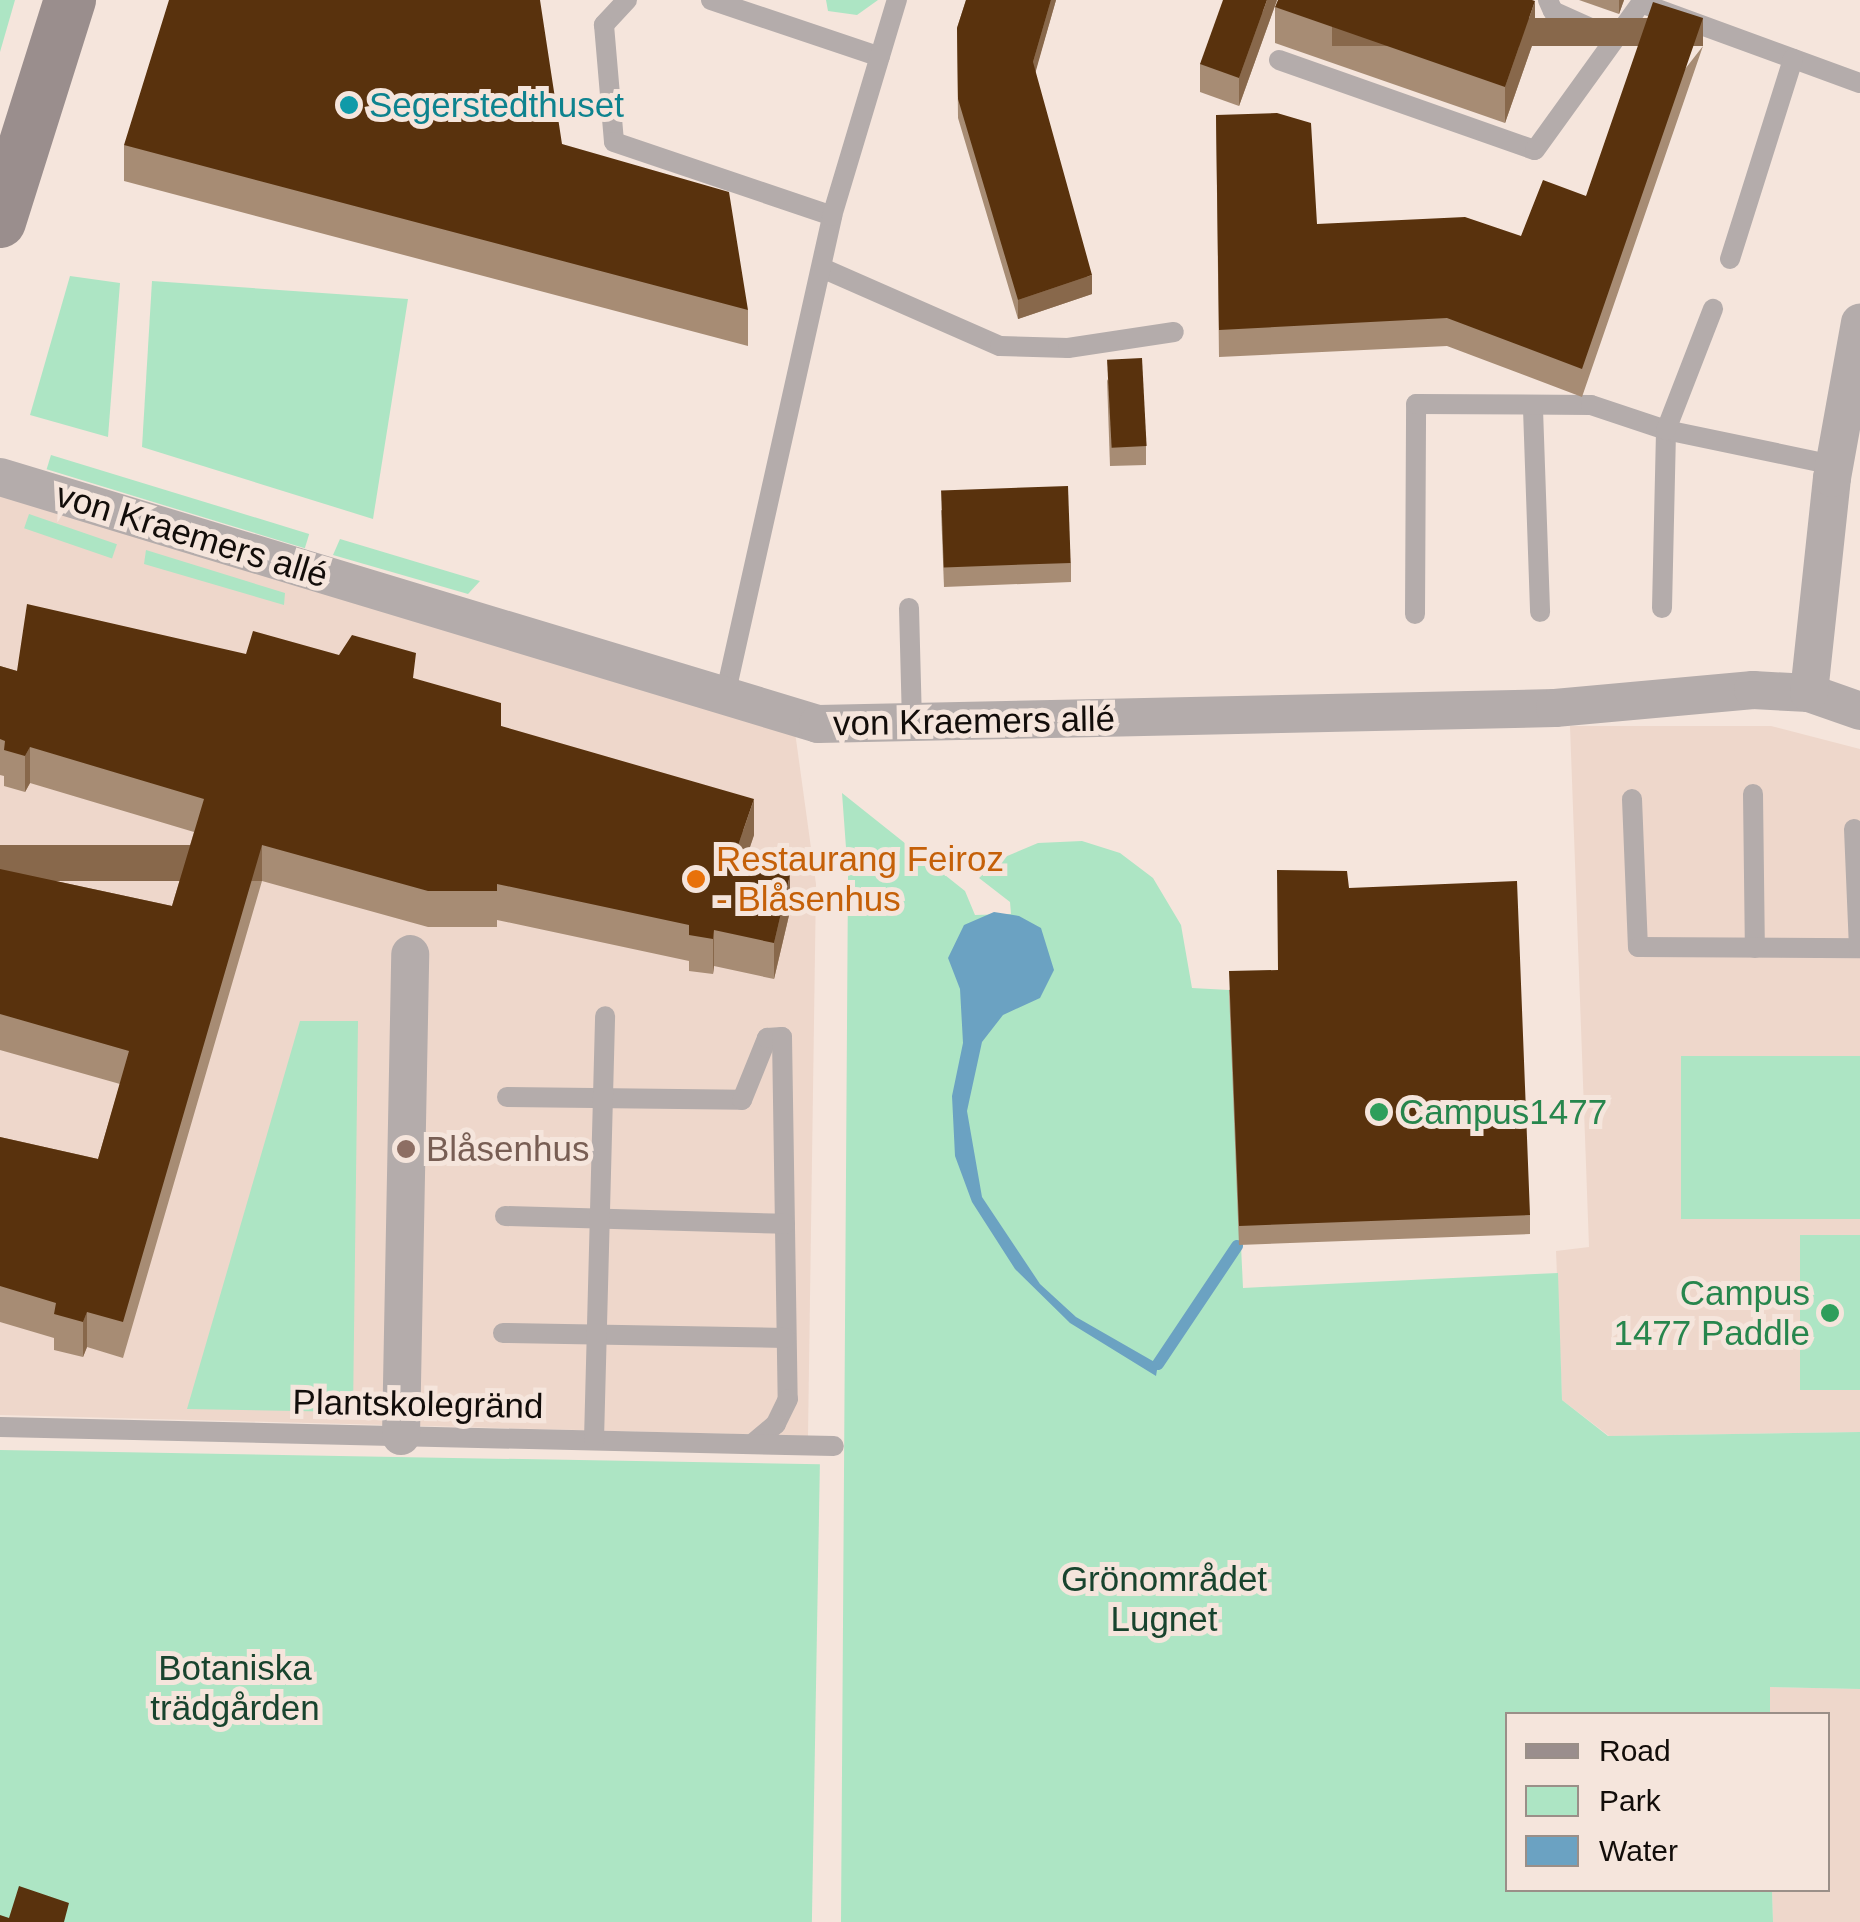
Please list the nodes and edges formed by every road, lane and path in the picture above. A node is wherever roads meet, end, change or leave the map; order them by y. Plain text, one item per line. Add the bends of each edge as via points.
1 (70, 0) edge
2 (628, 0) edge
3 (711, 0) edge
4 (896, 0) edge
5 (1548, 0) edge
6 (1613, 38) junction
7 (880, 56) junction
8 (1794, 59) junction
9 (1279, 60) dead end
10 (1860, 83) edge
11 (832, 216) junction
12 (0, 222) edge
13 (1730, 259) dead end
14 (822, 268) junction
15 (1714, 309) dead end
16 (1860, 322) edge
17 (1174, 332) dead end
18 (1533, 409) junction
19 (1666, 430) junction
20 (1834, 466) junction
21 (0, 477) edge
22 (909, 608) dead end
23 (1662, 608) dead end
24 (1540, 612) dead end
25 (1415, 614) dead end
26 (1810, 693) junction
27 (726, 696) junction
28 (1860, 711) edge
29 (912, 724) junction
30 (1754, 794) dead end
31 (1632, 799) dead end
32 (1854, 829) dead end
33 (1754, 948) junction
34 (1860, 948) edge
35 (410, 954) dead end
36 (606, 1016) dead end
37 (507, 1097) dead end
38 (603, 1098) junction
39 (505, 1216) dead end
40 (600, 1219) junction
41 (785, 1224) junction
42 (503, 1333) dead end
43 (597, 1334) junction
44 (785, 1338) junction
45 (0, 1427) edge
46 (402, 1436) junction
47 (594, 1440) junction
48 (752, 1444) junction
49 (834, 1446) dead end

1 - 12 street
2 - 11 lane via 604,25 614,142
3 - 7 lane
4 - 7 lane
5 - 6 lane via 1553,10
6 - 8 lane via 1641,2
6 - 9 lane via 1535,150
7 - 11 lane
8 - 10 lane
8 - 13 lane
11 - 14 lane
14 - 17 lane via 1000,346 1068,348
14 - 27 lane
15 - 19 lane
16 - 20 street
18 - 19 lane via 1590,405
18 - 24 lane
18 - 25 lane via 1416,404
19 - 20 lane via 1725,448
19 - 23 lane
20 - 26 street
21 - 27 street, von Kraemers allé
22 - 29 lane
26 - 28 street, von Kraemers allé
26 - 29 street, von Kraemers allé via 1753,690 1555,708
27 - 29 street, von Kraemers allé via 818,724
30 - 33 lane
31 - 33 lane via 1638,947
32 - 34 lane
33 - 34 lane
35 - 46 street
36 - 38 lane
37 - 38 lane
38 - 40 lane
38 - 41 lane via 742,1100 767,1038 782,1038
39 - 40 lane
40 - 41 lane
40 - 43 lane
41 - 44 lane
42 - 43 lane
43 - 44 lane
43 - 47 lane
44 - 48 lane via 788,1399 776,1424
45 - 46 lane, Plantskolegränd
46 - 47 lane, Plantskolegränd
47 - 48 lane, Plantskolegränd
48 - 49 lane, Plantskolegränd

